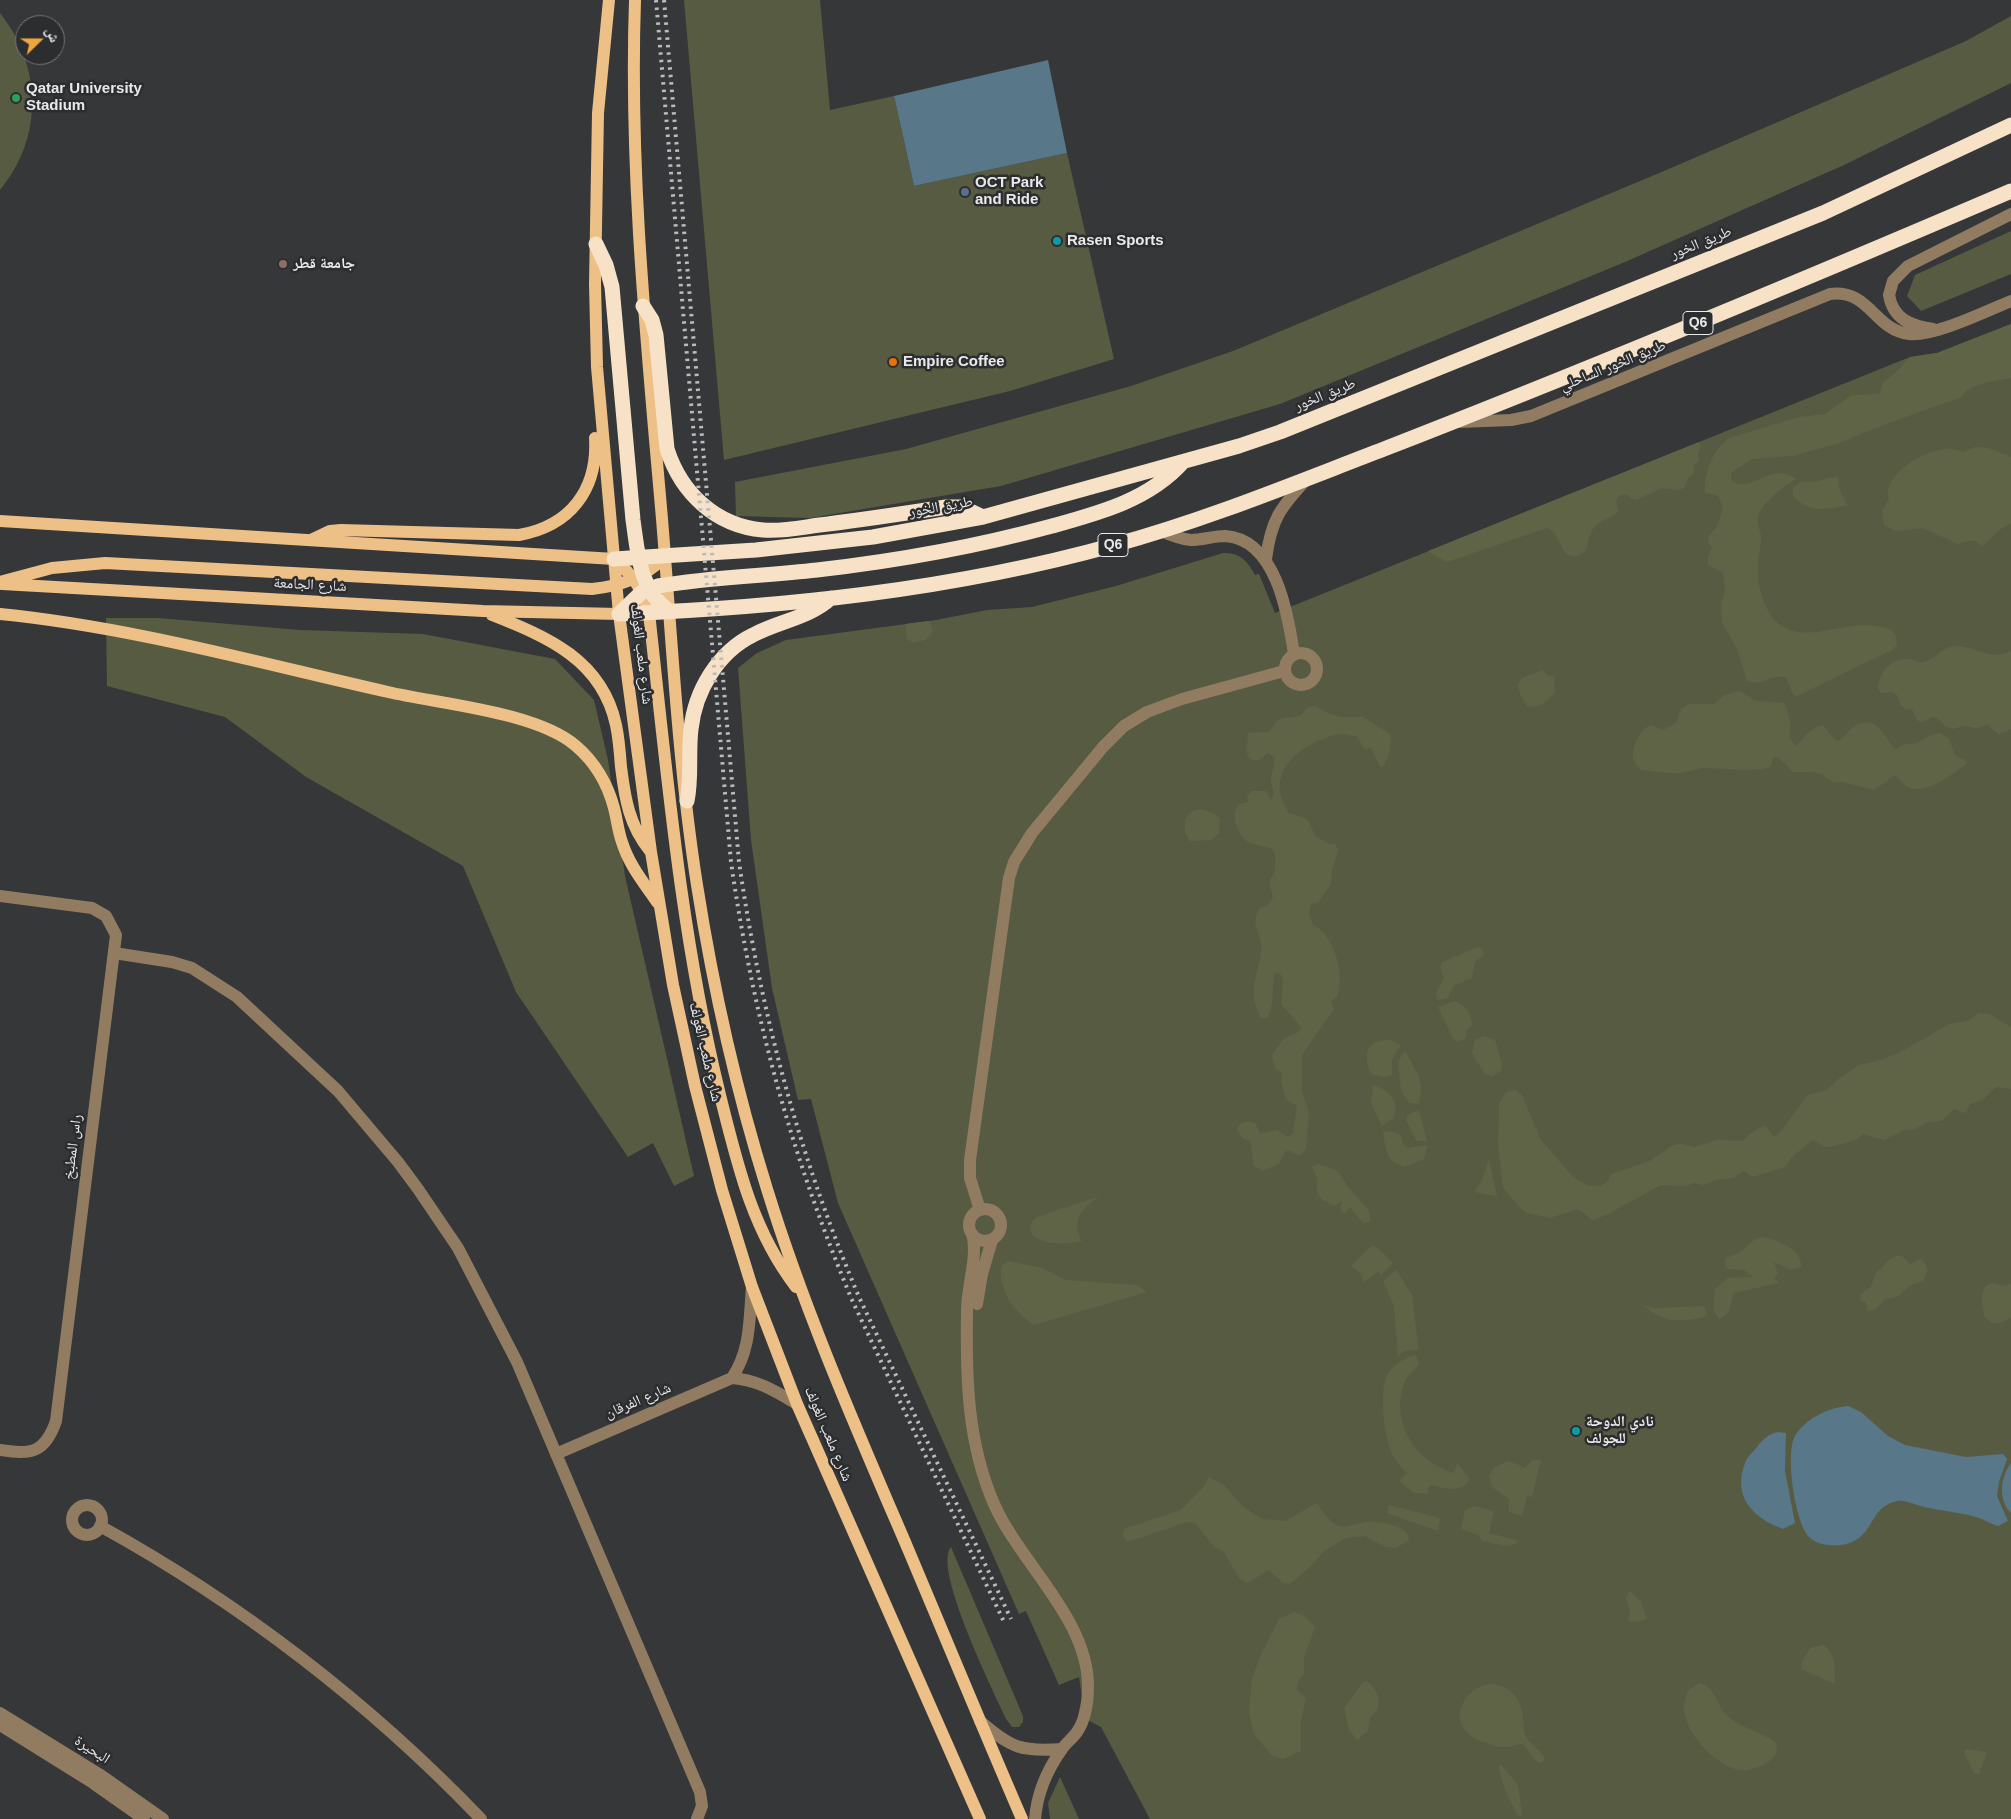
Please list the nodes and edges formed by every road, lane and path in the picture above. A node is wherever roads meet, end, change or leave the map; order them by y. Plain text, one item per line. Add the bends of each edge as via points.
1 (609, 0) edge
2 (636, 0) edge
3 (2011, 125) edge
4 (2011, 191) edge
5 (2011, 214) edge
6 (596, 244) junction
7 (2011, 301) edge
8 (643, 306) junction
9 (1938, 330) junction
10 (597, 367) junction
11 (1456, 422) junction
12 (1184, 461) junction
13 (1306, 480) junction
14 (983, 517) junction
15 (0, 521) edge
16 (1161, 531) junction
17 (308, 541) junction
18 (665, 557) junction
19 (638, 558) junction
20 (614, 559) junction
21 (1266, 559) junction
22 (0, 583) edge
23 (641, 584) junction
24 (668, 584) junction
25 (616, 585) junction
26 (831, 598) junction
27 (483, 611) junction
28 (670, 612) junction
29 (649, 613) junction
30 (0, 614) edge
31 (619, 614) junction
32 (1294, 654) junction
33 (1284, 672) junction
34 (686, 801) junction
35 (651, 852) junction
36 (0, 896) edge
37 (660, 905) junction
38 (114, 953) junction
39 (980, 1210) junction
40 (973, 1236) junction
41 (992, 1240) junction
42 (752, 1287) junction
43 (802, 1294) junction
44 (969, 1324) junction
45 (732, 1378) junction
46 (797, 1404) junction
47 (0, 1450) edge
48 (556, 1454) junction
49 (100, 1526) dead end
50 (0, 1713) edge
51 (980, 1721) junction
52 (0, 1725) edge
53 (1062, 1748) junction
54 (63, 1757) junction
55 (144, 1819) edge
56 (163, 1819) edge
57 (481, 1819) edge
58 (697, 1819) edge
59 (980, 1819) edge
60 (1022, 1819) edge
61 (1035, 1819) edge

1 - 6 main road, شارع ملعب الغولف via 598,113
2 - 8 main road, شارع ملعب الغولف via 633,65
3 - 12 highway, طريق الخور via 1805,220 1280,432
4 - 11 highway, Q6
5 - 9 street via 1908,266 1893,281 1889,295 1896,313 1920,328
6 - 10 main road, شارع ملعب الغولف
6 - 19 highway via 612,287
7 - 9 street, طريق الخور الساحلي
8 - 14 highway via 656,335 671,462 692,495 712,513 737,525 764,530 954,507
8 - 18 main road, شارع ملعب الغولف
9 - 11 street, طريق الخور الساحلي via 1917,335 1903,333 1887,326 1856,298 1830,294 1532,416
10 - 17 main road via 592,390 594,470 579,501 557,522 519,535 341,530 324,533
10 - 20 main road, شارع ملعب الغولف
11 - 13 highway, Q6
12 - 14 highway, طريق الخور
12 - 24 highway via 1161,482 1114,508 1023,534 867,563
13 - 16 highway, Q6
13 - 21 street via 1278,514 1270,533
14 - 18 highway, طريق الخور via 873,537
15 - 17 main road
16 - 21 street via 1190,540 1224,536 1237,538
16 - 26 highway, Q6 via 1112,546 986,575 891,592
17 - 20 main road
18 - 19 highway, طريق الخور
18 - 23 main road
18 - 24 main road, شارع ملعب الغولف
19 - 20 highway, طريق الخور
19 - 23 highway
20 - 23 main road
20 - 25 main road, شارع ملعب الغولف
21 - 32 street via 1286,608
22 - 25 main road via 52,568 105,563 558,588 592,589
22 - 27 main road, شارع الجامعة
23 - 24 highway
23 - 25 main road
23 - 28 highway
23 - 29 main road
23 - 31 highway
24 - 28 main road, شارع ملعب الغولف
25 - 31 main road, شارع ملعب الغولف
26 - 28 highway, Q6
26 - 34 highway via 811,612 750,636 731,649 712,672 693,713
27 - 31 main road, شارع الجامعة
27 - 35 main road via 540,635 570,653 602,689 616,726 627,810 638,836
28 - 29 highway, Q6
28 - 34 main road, شارع ملعب الغولف
29 - 31 highway, Q6
29 - 43 main road via 675,859 713,1066 749,1203 772,1251
30 - 37 main road via 86,625 163,640 408,697 517,718 546,728 575,745 595,768 610,795 621,842 634,869
31 - 35 main road, شارع ملعب الغولف
32 - 33 street via 1287,659
32 - 33 street via 1308,654 1315,661 1314,679 1306,685 1297,685 1288,680
33 - 39 street via 1182,699 1135,718 1103,747 1014,862 1008,885 970,1160 970,1178
34 - 43 main road, شارع ملعب الغولف via 713,976 741,1099
35 - 37 main road, شارع ملعب الغولف
36 - 38 street, راس المطبخ via 99,910 114,928
37 - 42 main road, شارع ملعب الغولف via 695,1086
38 - 47 street, راس المطبخ via 56,1421 45,1445 23,1453
38 - 48 street via 192,968 237,997 338,1091 398,1162 458,1248 517,1362
39 - 40 street via 969,1221
39 - 41 street via 989,1209 1000,1218 1000,1232
40 - 41 street via 982,1241
40 - 44 street via 975,1248 967,1311
41 - 44 street via 975,1312
42 - 45 street via 745,1357
42 - 46 main road, شارع ملعب الغولف
43 - 51 main road, شارع ملعب الغولف
44 - 53 street via 966,1348 968,1394 982,1471 1008,1532 1064,1613 1085,1660 1088,1685 1084,1718 1078,1732
45 - 46 street via 761,1383
45 - 48 street, شارع الفرقان
46 - 59 main road, شارع ملعب الغولف
48 - 58 street via 700,1792 702,1806
49 - 57 street via 188,1579 285,1647 406,1746
50 - 54 street, البحيرة
51 - 53 street via 1003,1741 1018,1747 1030,1750
51 - 60 main road, شارع ملعب الغولف
52 - 54 street, البحيرة
53 - 61 street via 1042,1785
54 - 55 street, البحيرة
54 - 56 street, البحيرة

